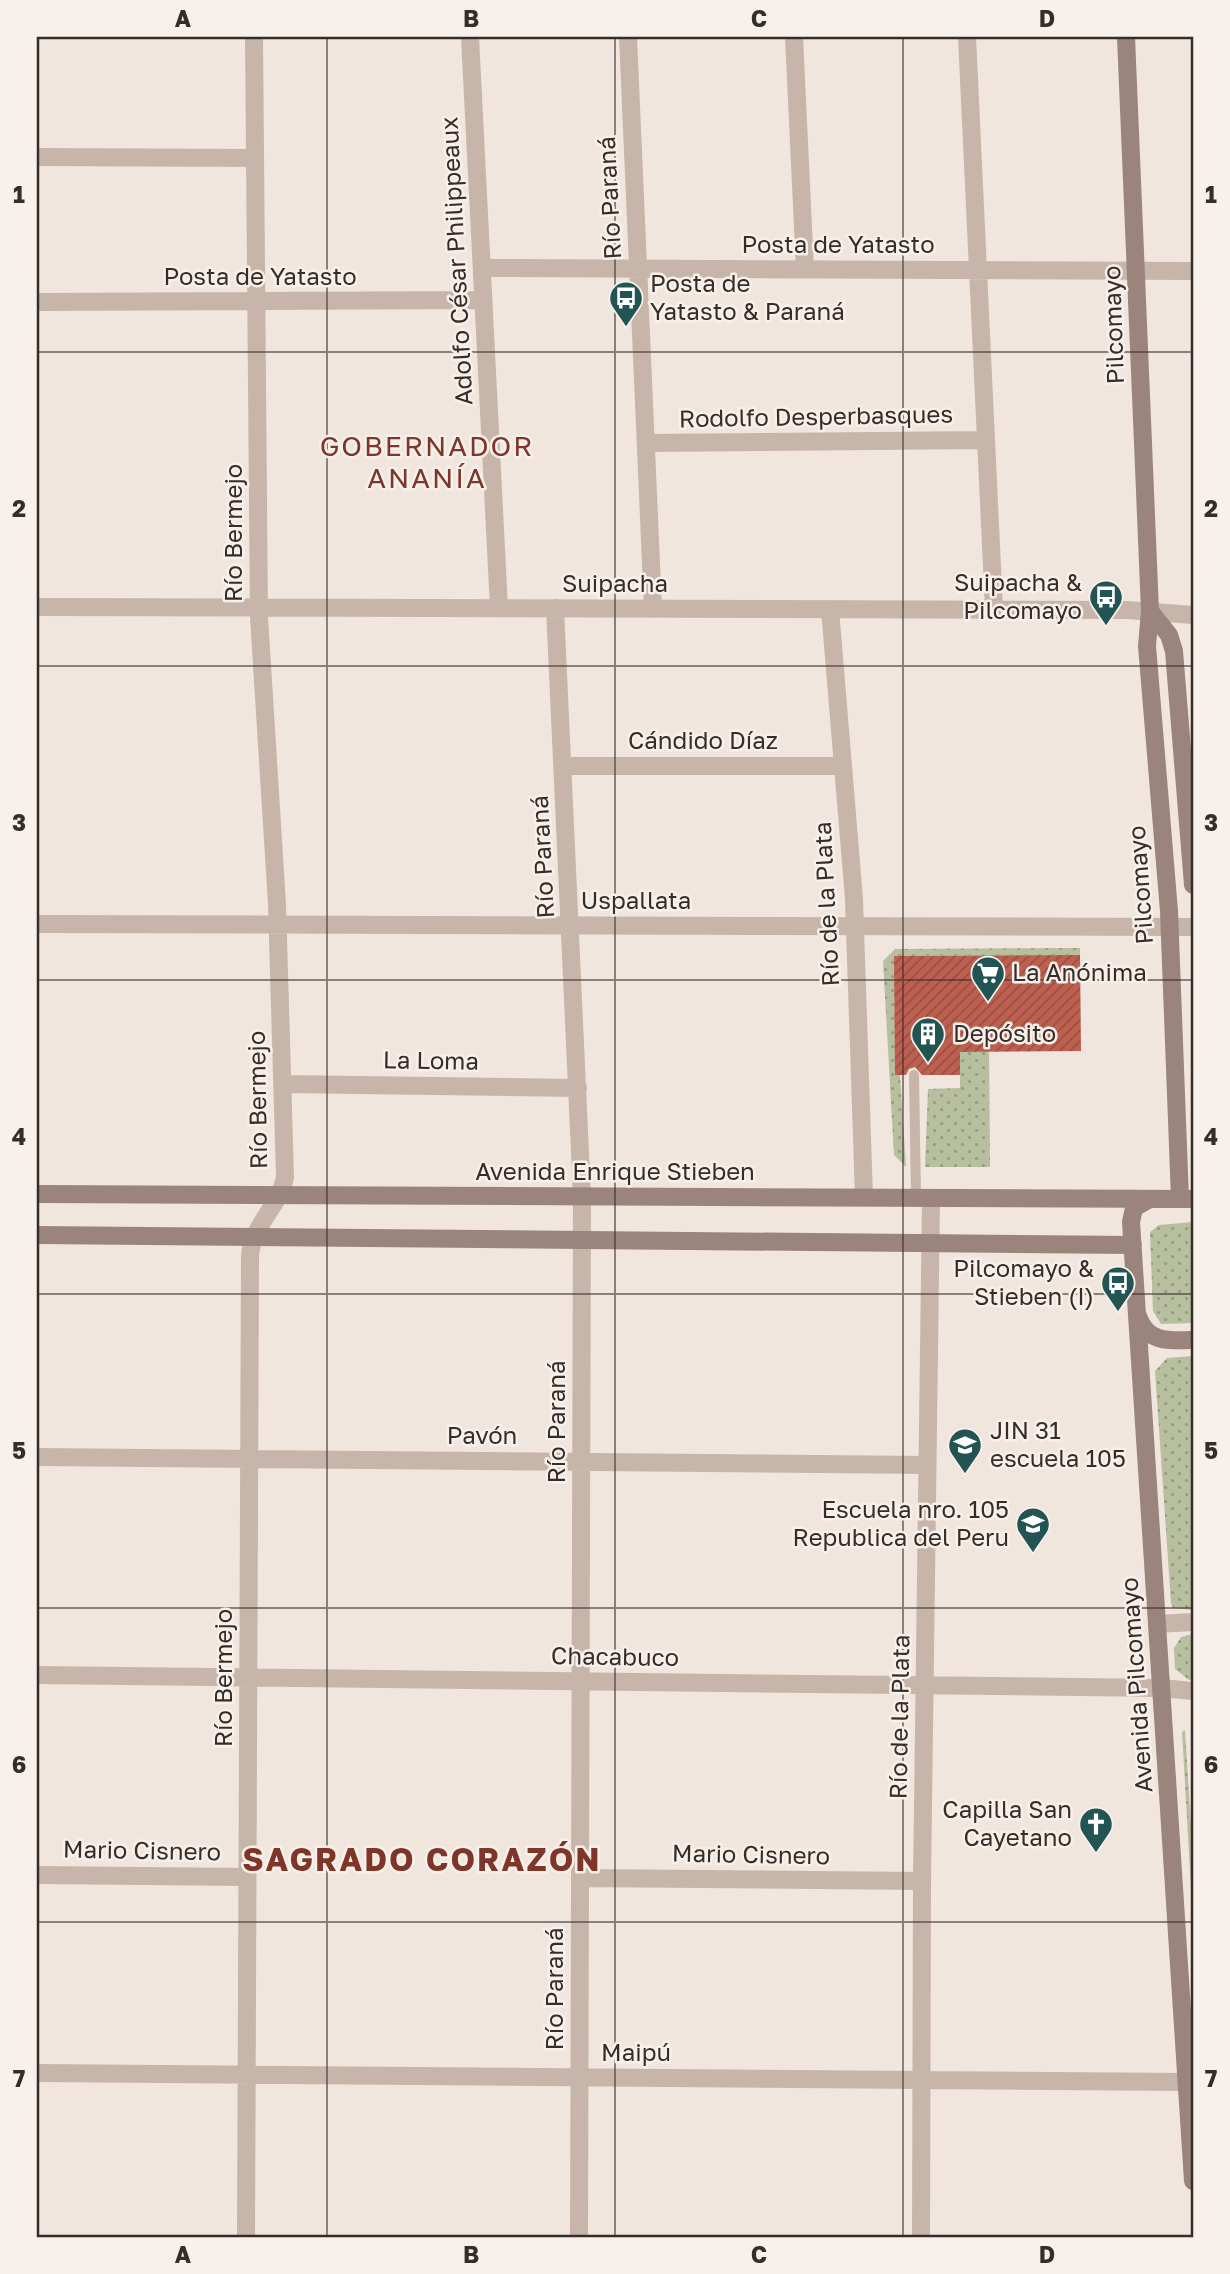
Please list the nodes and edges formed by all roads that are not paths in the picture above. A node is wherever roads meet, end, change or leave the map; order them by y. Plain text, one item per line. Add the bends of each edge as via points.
1 (254, 37) edge
2 (470, 37) edge
3 (628, 37) edge
4 (794, 37) edge
5 (967, 37) edge
6 (1126, 37) edge
7 (37, 157) edge
8 (255, 158) junction
9 (482, 268) junction
10 (638, 269) junction
11 (805, 269) junction
12 (978, 269) junction
13 (1136, 270) junction
14 (1193, 271) edge
15 (483, 300) junction
16 (256, 301) junction
17 (37, 302) edge
18 (986, 440) junction
19 (646, 443) junction
20 (37, 607) edge
21 (259, 607) junction
22 (499, 608) junction
23 (555, 608) junction
24 (653, 608) junction
25 (830, 609) junction
26 (994, 609) junction
27 (1150, 611) junction
28 (1193, 615) edge
29 (563, 766) junction
30 (843, 766) junction
31 (1193, 885) edge
32 (37, 924) edge
33 (278, 925) junction
34 (571, 925) junction
35 (855, 926) junction
36 (1169, 927) junction
37 (1193, 927) edge
38 (914, 1075) dead end
39 (283, 1084) junction
40 (578, 1088) junction
41 (37, 1194) edge
42 (278, 1195) junction
43 (582, 1196) junction
44 (864, 1198) junction
45 (924, 1198) junction
46 (1152, 1199) junction
47 (1187, 1199) edge
48 (37, 1235) edge
49 (254, 1237) junction
50 (582, 1240) junction
51 (930, 1243) junction
52 (1133, 1245) junction
53 (1137, 1312) junction
54 (1193, 1340) edge
55 (37, 1457) edge
56 (249, 1459) junction
57 (581, 1461) junction
58 (928, 1465) junction
59 (1193, 1622) edge
60 (1157, 1624) junction
61 (37, 1675) edge
62 (248, 1678) junction
63 (581, 1681) junction
64 (925, 1685) junction
65 (1161, 1688) junction
66 (1193, 1691) edge
67 (37, 1875) edge
68 (247, 1877) junction
69 (580, 1878) junction
70 (922, 1881) junction
71 (1188, 2014) edge
72 (37, 2073) edge
73 (246, 2074) junction
74 (580, 2077) junction
75 (921, 2080) junction
76 (1190, 2083) edge
77 (1193, 2180) edge
78 (246, 2237) edge
79 (579, 2237) edge
80 (920, 2237) edge

1 - 8 street, Río Bermejo
2 - 9 street, Adolfo César Philippeaux
3 - 10 street, Río Paraná
4 - 11 street
5 - 12 street
6 - 13 main road, Pilcomayo
7 - 8 street
8 - 16 street, Río Bermejo
9 - 10 street, Posta de Yatasto
9 - 15 street, Adolfo César Philippeaux
10 - 11 street, Posta de Yatasto
10 - 19 street, Río Paraná
11 - 12 street, Posta de Yatasto
12 - 13 street, Posta de Yatasto
12 - 18 street
13 - 14 street, Posta de Yatasto
13 - 27 main road, Pilcomayo
15 - 16 street, Posta de Yatasto
15 - 22 street, Adolfo César Philippeaux
16 - 17 street, Posta de Yatasto
16 - 21 street, Río Bermejo
18 - 19 street, Rodolfo Desperbasques
18 - 26 street
19 - 24 street, Río Paraná
20 - 21 street, Suipacha
21 - 22 street, Suipacha
21 - 33 street, Río Bermejo
22 - 23 street, Suipacha
23 - 24 street, Suipacha
23 - 29 street, Río Paraná
24 - 25 street, Suipacha
25 - 26 street, Suipacha
25 - 30 street, Río de la Plata
26 - 27 street, Suipacha
27 - 28 street, Suipacha
27 - 31 main road via 1174,645
27 - 36 main road, Pilcomayo via 1147,646
29 - 30 street, Cándido Díaz
29 - 34 street, Río Paraná
30 - 35 street, Río de la Plata
32 - 33 street, Uspallata
33 - 34 street, Uspallata
33 - 39 street, Río Bermejo
34 - 35 street, Uspallata
34 - 40 street, Río Paraná
35 - 36 street, Uspallata
35 - 44 street, Río de la Plata
36 - 37 street, Uspallata
36 - 47 main road, Pilcomayo
38 - 45 lane via 916,1167
39 - 40 street, La Loma
39 - 42 street, Río Bermejo via 285,1177
40 - 43 street, Río Paraná
41 - 42 main road, Avenida Enrique Stieben
42 - 43 main road, Avenida Enrique Stieben
42 - 49 street, Río Bermejo
43 - 44 main road, Avenida Enrique Stieben
43 - 50 street, Río Paraná
44 - 45 main road, Avenida Enrique Stieben
45 - 46 main road, Avenida Enrique Stieben
45 - 51 street, Río de la Plata
46 - 47 main road, Avenida Enrique Stieben
46 - 52 main road, Avenida Pilcomayo via 1134,1208
48 - 49 main road
49 - 50 main road
49 - 56 street, Río Bermejo via 250,1256
50 - 51 main road
50 - 57 street, Río Paraná
51 - 52 main road
51 - 58 street, Río de la Plata
52 - 53 main road, Avenida Pilcomayo
53 - 54 main road via 1143,1328 1155,1338
53 - 60 main road, Avenida Pilcomayo
55 - 56 street, Pavón
56 - 57 street, Pavón
56 - 62 street, Río Bermejo
57 - 58 street, Pavón
57 - 63 street, Río Paraná
58 - 64 street, Río de la Plata
59 - 60 street
60 - 65 main road, Avenida Pilcomayo
61 - 62 street, Chacabuco
62 - 63 street, Chacabuco
62 - 68 street, Río Bermejo
63 - 64 street, Chacabuco
63 - 69 street, Río Paraná
64 - 65 street, Chacabuco
64 - 70 street, Río de la Plata
65 - 66 street, Chacabuco
65 - 71 main road, Avenida Pilcomayo
67 - 68 street, Mario Cisnero
68 - 73 street, Río Bermejo
69 - 70 street, Mario Cisnero
69 - 74 street, Río Paraná
70 - 75 street, Río de la Plata
71 - 76 main road, Avenida Pilcomayo
72 - 73 street, Maipú
73 - 74 street, Maipú
73 - 78 street, Río Bermejo
74 - 75 street, Maipú
74 - 79 street, Río Paraná
75 - 76 street, Maipú
75 - 80 street, Río de la Plata
76 - 77 main road, Avenida Pilcomayo

